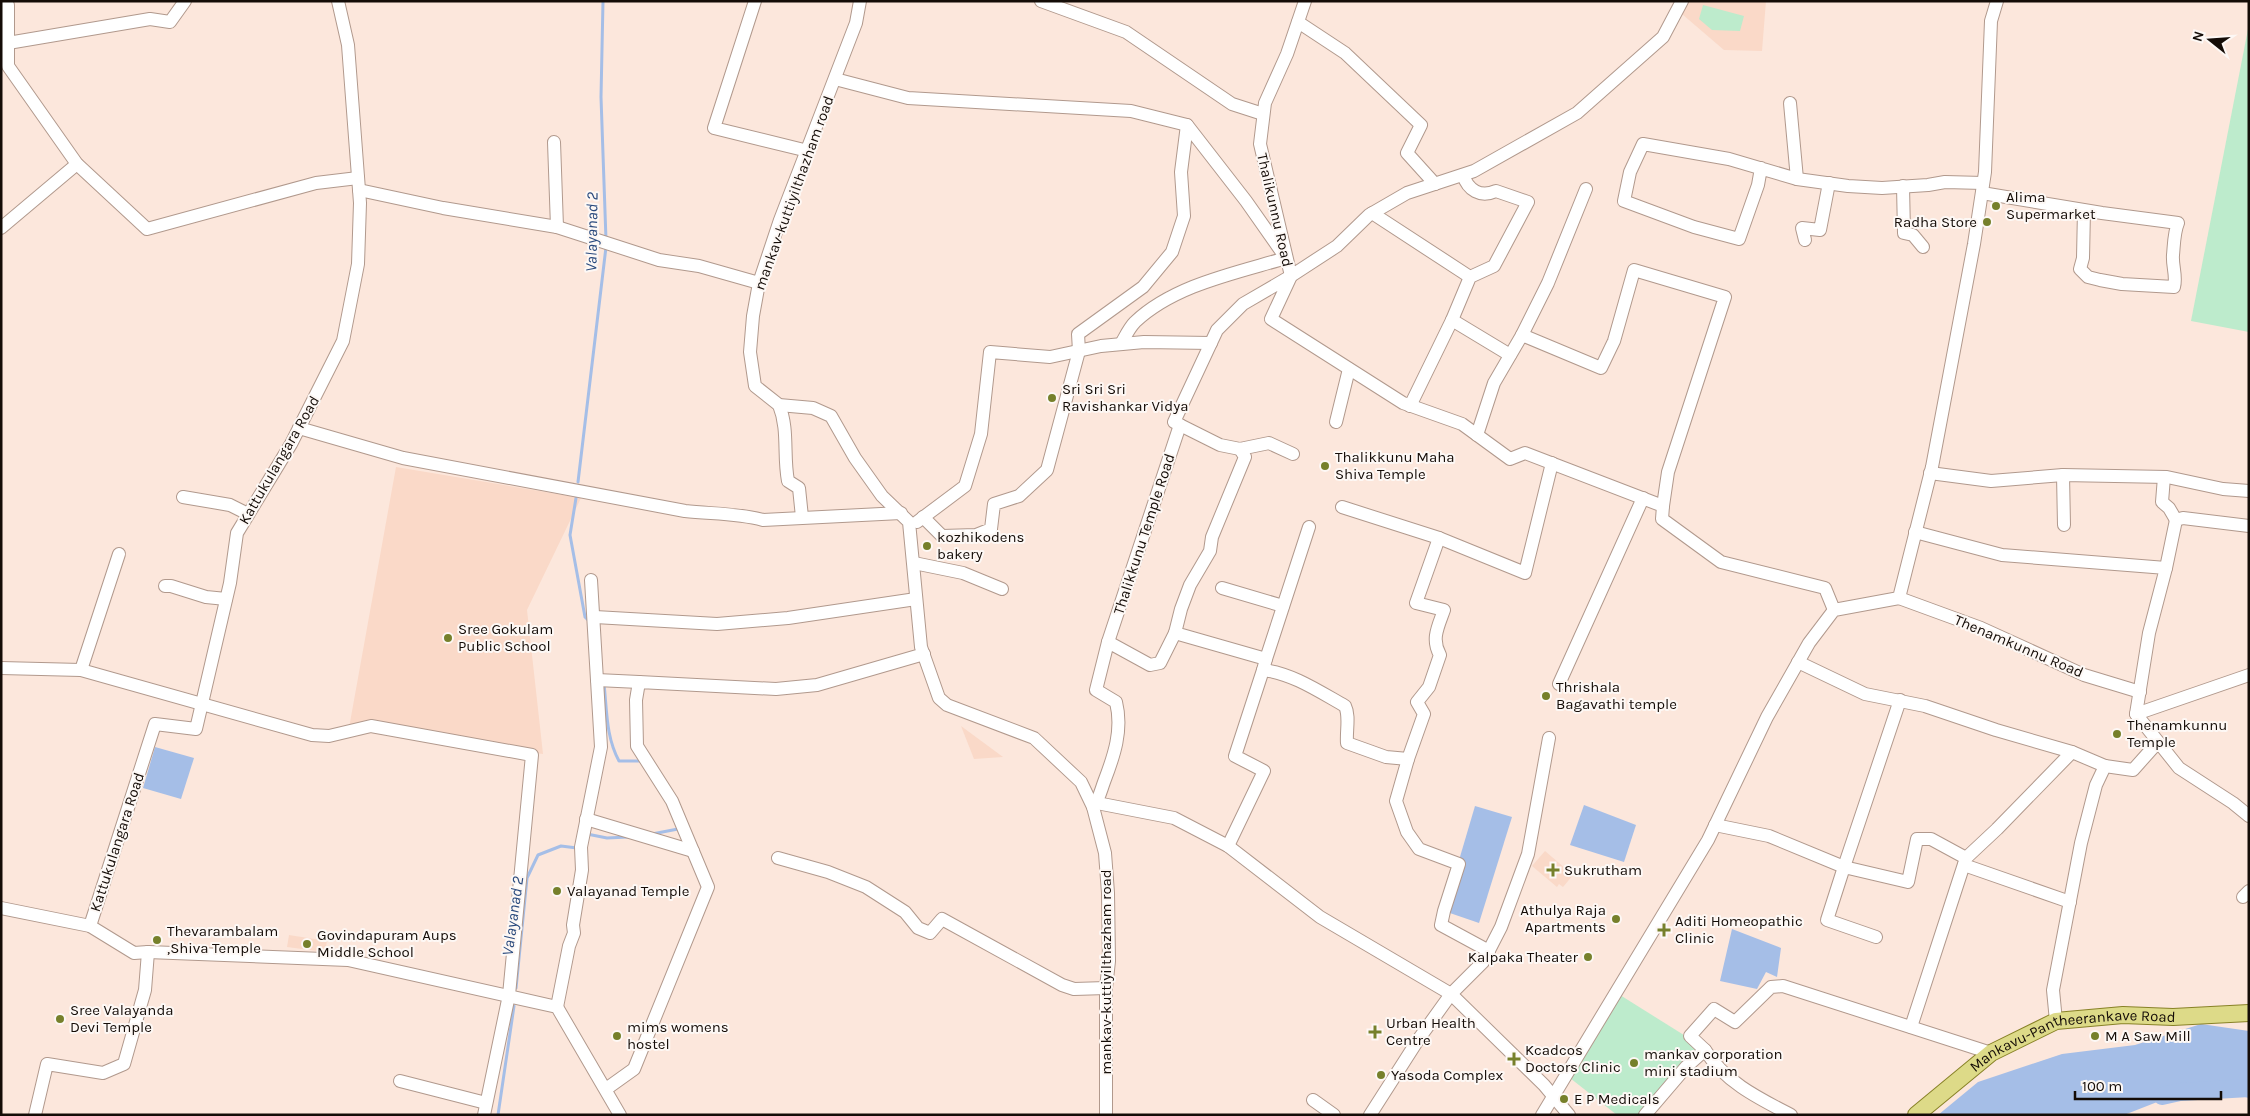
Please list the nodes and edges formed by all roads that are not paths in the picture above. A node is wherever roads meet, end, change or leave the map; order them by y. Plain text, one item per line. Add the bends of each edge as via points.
1 (5, 1) edge
2 (185, 1) edge
3 (338, 1) edge
4 (755, 1) edge
5 (1041, 1) edge
6 (1305, 1) edge
7 (1682, 1) edge
8 (1997, 1) edge
9 (859, 2) edge
10 (1298, 22) junction
11 (8, 43) junction
12 (835, 80) junction
13 (1790, 103) dead end
14 (1263, 114) junction
15 (1186, 124) junction
16 (554, 142) dead end
17 (808, 151) junction
18 (77, 164) junction
19 (1761, 168) junction
20 (1463, 175) junction
21 (1797, 179) junction
22 (1830, 183) junction
23 (359, 184) junction
24 (1434, 184) junction
25 (1903, 186) junction
26 (1982, 188) junction
27 (1586, 189) dead end
28 (2084, 210) junction
29 (1372, 213) junction
30 (557, 226) junction
31 (1, 228) edge
32 (1805, 240) dead end
33 (1923, 247) dead end
34 (1286, 258) junction
35 (1291, 276) junction
36 (1470, 277) junction
37 (759, 283) junction
38 (1452, 320) junction
39 (1522, 335) junction
40 (1211, 343) junction
41 (1121, 344) junction
42 (1079, 351) junction
43 (1510, 355) junction
44 (1349, 369) junction
45 (779, 406) junction
46 (1410, 406) junction
47 (1336, 422) dead end
48 (1180, 425) junction
49 (299, 428) junction
50 (1477, 435) junction
51 (1240, 449) junction
52 (1293, 454) dead end
53 (1552, 463) junction
54 (1930, 473) junction
55 (2063, 475) junction
56 (2164, 477) junction
57 (2249, 491) edge
58 (182, 497) dead end
59 (1643, 498) junction
60 (1663, 506) junction
61 (1342, 507) dead end
62 (902, 513) junction
63 (248, 514) junction
64 (923, 517) junction
65 (802, 518) junction
66 (2176, 520) junction
67 (2064, 525) dead end
68 (911, 526) junction
69 (2249, 526) edge
70 (1309, 528) dead end
71 (1915, 532) junction
72 (1440, 538) junction
73 (119, 554) dead end
74 (914, 563) junction
75 (2166, 568) junction
76 (591, 580) dead end
77 (165, 586) dead end
78 (1222, 588) dead end
79 (1002, 589) dead end
80 (1898, 598) junction
81 (226, 599) junction
82 (916, 599) junction
83 (1283, 606) junction
84 (1834, 610) junction
85 (595, 617) junction
86 (1175, 633) junction
87 (1108, 642) junction
88 (924, 654) junction
89 (1798, 662) junction
90 (1264, 665) junction
91 (1, 668) edge
92 (81, 670) junction
93 (2249, 674) edge
94 (597, 680) junction
95 (639, 682) junction
96 (1559, 684) dead end
97 (2140, 692) junction
98 (1900, 700) junction
99 (201, 704) junction
100 (2136, 714) junction
101 (1549, 738) dead end
102 (2158, 742) junction
103 (2072, 752) junction
104 (1408, 759) junction
105 (2104, 766) junction
106 (1095, 805) junction
107 (2249, 816) edge
108 (586, 819) junction
109 (1715, 824) junction
110 (1228, 846) junction
111 (693, 851) junction
112 (778, 858) dead end
113 (1965, 861) junction
114 (1844, 867) junction
115 (2070, 902) junction
116 (1, 908) edge
117 (90, 926) junction
118 (1876, 937) dead end
119 (1489, 951) junction
120 (148, 952) junction
121 (1106, 988) junction
122 (1451, 994) junction
123 (509, 996) junction
124 (557, 1007) junction
125 (2249, 1013) edge
126 (2056, 1021) junction
127 (1911, 1027) junction
128 (1705, 1050) junction
129 (1991, 1053) junction
130 (400, 1081) dead end
131 (606, 1089) junction
132 (1553, 1097) junction
133 (1313, 1100) dead end
134 (485, 1109) edge
135 (35, 1115) edge
136 (620, 1115) edge
137 (1106, 1115) edge
138 (1334, 1115) edge
139 (1370, 1115) edge
140 (1542, 1115) edge
141 (1569, 1115) edge
142 (1645, 1115) edge
143 (1791, 1115) edge
144 (1916, 1115) edge

1 - 11 street via 8,5
2 - 11 street via 170,22 150,19
3 - 23 street, Kattukulangara Road via 348,45
4 - 17 street via 714,128
5 - 14 street via 1126,32 1232,104
6 - 10 street, Thalikunnu Road
7 - 20 street via 1663,37 1577,113
8 - 26 street via 1991,21
9 - 12 street, mankav-kuttiyilthazham road via 856,23
10 - 14 street, Thalikunnu Road
10 - 24 street via 1345,53 1421,125 1407,153
11 - 18 street via 8,66
12 - 15 street via 908,98 1131,111
12 - 17 street, mankav-kuttiyilthazham road
13 - 21 street
14 - 34 street, Thalikunnu Road via 1260,144
15 - 34 street
15 - 42 street via 1181,172 1184,216 1172,252 1143,287 1078,334
16 - 30 street
17 - 37 street, mankav-kuttiyilthazham road
18 - 23 street via 147,229 316,183
18 - 31 street
19 - 19 street via 1643,144 1630,172 1624,201 1694,227 1739,239
19 - 21 street
20 - 24 street
20 - 36 street via 1466,185 1477,192 1486,195 1496,191 1528,202 1494,266
21 - 22 street
22 - 25 street via 1882,188
22 - 32 street via 1820,230 1802,228
23 - 30 street via 443,208
23 - 49 street, Kattukulangara Road via 358,264 343,341
24 - 29 street via 1407,193
25 - 26 street via 1945,182
25 - 33 street via 1904,233 1913,235
26 - 28 street
26 - 54 street
27 - 39 street via 1548,283
28 - 28 street via 2178,223 2174,233 2174,287 2122,284 2088,277 2080,269
29 - 35 street via 1337,246
29 - 36 street
30 - 37 street via 659,260 699,266
34 - 35 street, Thalikunnu Road
34 - 41 street via 1167,299 1135,322
35 - 40 street via 1243,304 1217,330
35 - 44 street via 1271,319
36 - 38 street
37 - 45 street, mankav-kuttiyilthazham road via 752,316 750,352 755,386
38 - 43 street
38 - 46 street
39 - 43 street
39 - 60 street via 1601,368 1614,341 1634,270 1725,298 1668,472
40 - 41 street
40 - 48 street, Thalikkunu Temple Road via 1174,422
41 - 42 street
42 - 64 street via 1050,357 990,352 981,434 965,486
42 - 64 street via 1047,470 1019,496 994,504 991,529 976,535 942,536
43 - 50 street via 1494,383
44 - 46 street
44 - 47 street
45 - 62 street via 813,408 831,416 882,496
45 - 65 street via 785,419 788,481 799,488
46 - 50 street via 1462,424
48 - 51 street via 1220,445
48 - 87 street, Thalikkunu Temple Road
49 - 63 street, Kattukulangara Road
49 - 65 street via 403,458 685,511 741,514 763,520
50 - 53 street via 1510,459 1525,453
51 - 52 street via 1269,443
51 - 86 street via 1245,456 1212,537 1210,551 1190,585
53 - 59 street
53 - 72 street via 1525,572
54 - 55 street via 1991,480
54 - 71 street
55 - 56 street
55 - 67 street
56 - 57 street
56 - 66 street via 2162,502 2170,508
58 - 63 street via 230,505
59 - 60 street
59 - 96 street
60 - 84 street via 1662,519 1721,562 1825,588
61 - 72 street
62 - 65 street
62 - 68 street
63 - 81 street, Kattukulangara Road via 237,533
64 - 68 street
66 - 69 street via 2183,518
66 - 75 street
68 - 74 street, mankav-kuttiyilthazham road
70 - 83 street
71 - 75 street via 2002,555
71 - 80 street
72 - 104 street via 1416,603 1444,610 1434,645 1440,655 1429,687 1417,702 1424,714
73 - 92 street
74 - 79 street via 963,573
74 - 82 street, mankav-kuttiyilthazham road
75 - 97 street via 2149,633
76 - 85 street
77 - 81 street
78 - 83 street
80 - 84 street
80 - 97 street, Thenamkunnu Road via 1981,628 2084,675
81 - 99 street, Kattukulangara Road
82 - 85 street via 788,618 717,624
82 - 88 street, mankav-kuttiyilthazham road
83 - 90 street
84 - 89 street via 1808,643
85 - 94 street
86 - 87 street via 1160,663 1150,664
86 - 90 street
87 - 106 street via 1096,690 1116,702 1119,717 1115,753
88 - 95 street via 817,685 776,689
88 - 106 street, mankav-kuttiyilthazham road via 940,698 947,705 1034,738 1081,782
89 - 98 street via 1865,694
89 - 109 street via 1767,717
90 - 104 street via 1345,706 1348,712 1347,743 1386,757
90 - 110 street via 1235,756 1264,770
91 - 92 street
92 - 99 street
93 - 100 street
94 - 95 street
94 - 108 street via 601,746
95 - 111 street via 637,746 672,801
97 - 100 street
98 - 103 street
98 - 114 street
99 - 117 street, Kattukulangara Road via 196,729 155,724
99 - 123 street via 312,735 329,736 371,726 532,755
100 - 102 street
101 - 119 street via 1528,854
102 - 105 street via 2133,770
102 - 107 street via 2180,768
103 - 105 street
103 - 113 street
104 - 119 street via 1396,801 1407,832 1419,850 1459,864 1441,925
105 - 115 street via 2081,843
106 - 110 street via 1174,818
106 - 121 street, mankav-kuttiyilthazham road via 1105,853 1109,961
108 - 111 street
108 - 124 street via 581,847 582,870 572,925 574,933
109 - 114 street via 1769,836
109 - 132 street
110 - 122 street via 1320,917
111 - 131 street via 708,887 634,1069
112 - 121 street via 866,887 905,912 918,928 930,933 942,919 1062,985 1074,989
113 - 114 street via 1931,838 1917,839 1908,882
113 - 115 street
113 - 127 street
114 - 118 street via 1826,920
115 - 126 street via 2053,990
116 - 117 street
117 - 120 street via 134,953
119 - 122 street via 1483,962
120 - 123 street via 348,960
120 - 135 street via 145,990 124,1064 103,1073 47,1064
121 - 137 street, mankav-kuttiyilthazham road
122 - 132 street
122 - 139 street
123 - 124 street
123 - 134 street
124 - 131 street
125 - 126 main road, Mankavu-Pantheerankave Road via 2173,1017 2122,1015
126 - 129 main road, Mankavu-Pantheerankave Road
127 - 128 street via 1783,986 1771,987 1735,1022 1714,1009 1690,1036
127 - 129 street
128 - 142 street
128 - 143 street via 1716,1067 1731,1080
129 - 144 main road, Mankavu-Pantheerankave Road
130 - 134 street
131 - 136 street
132 - 140 street
132 - 141 street
133 - 138 street

